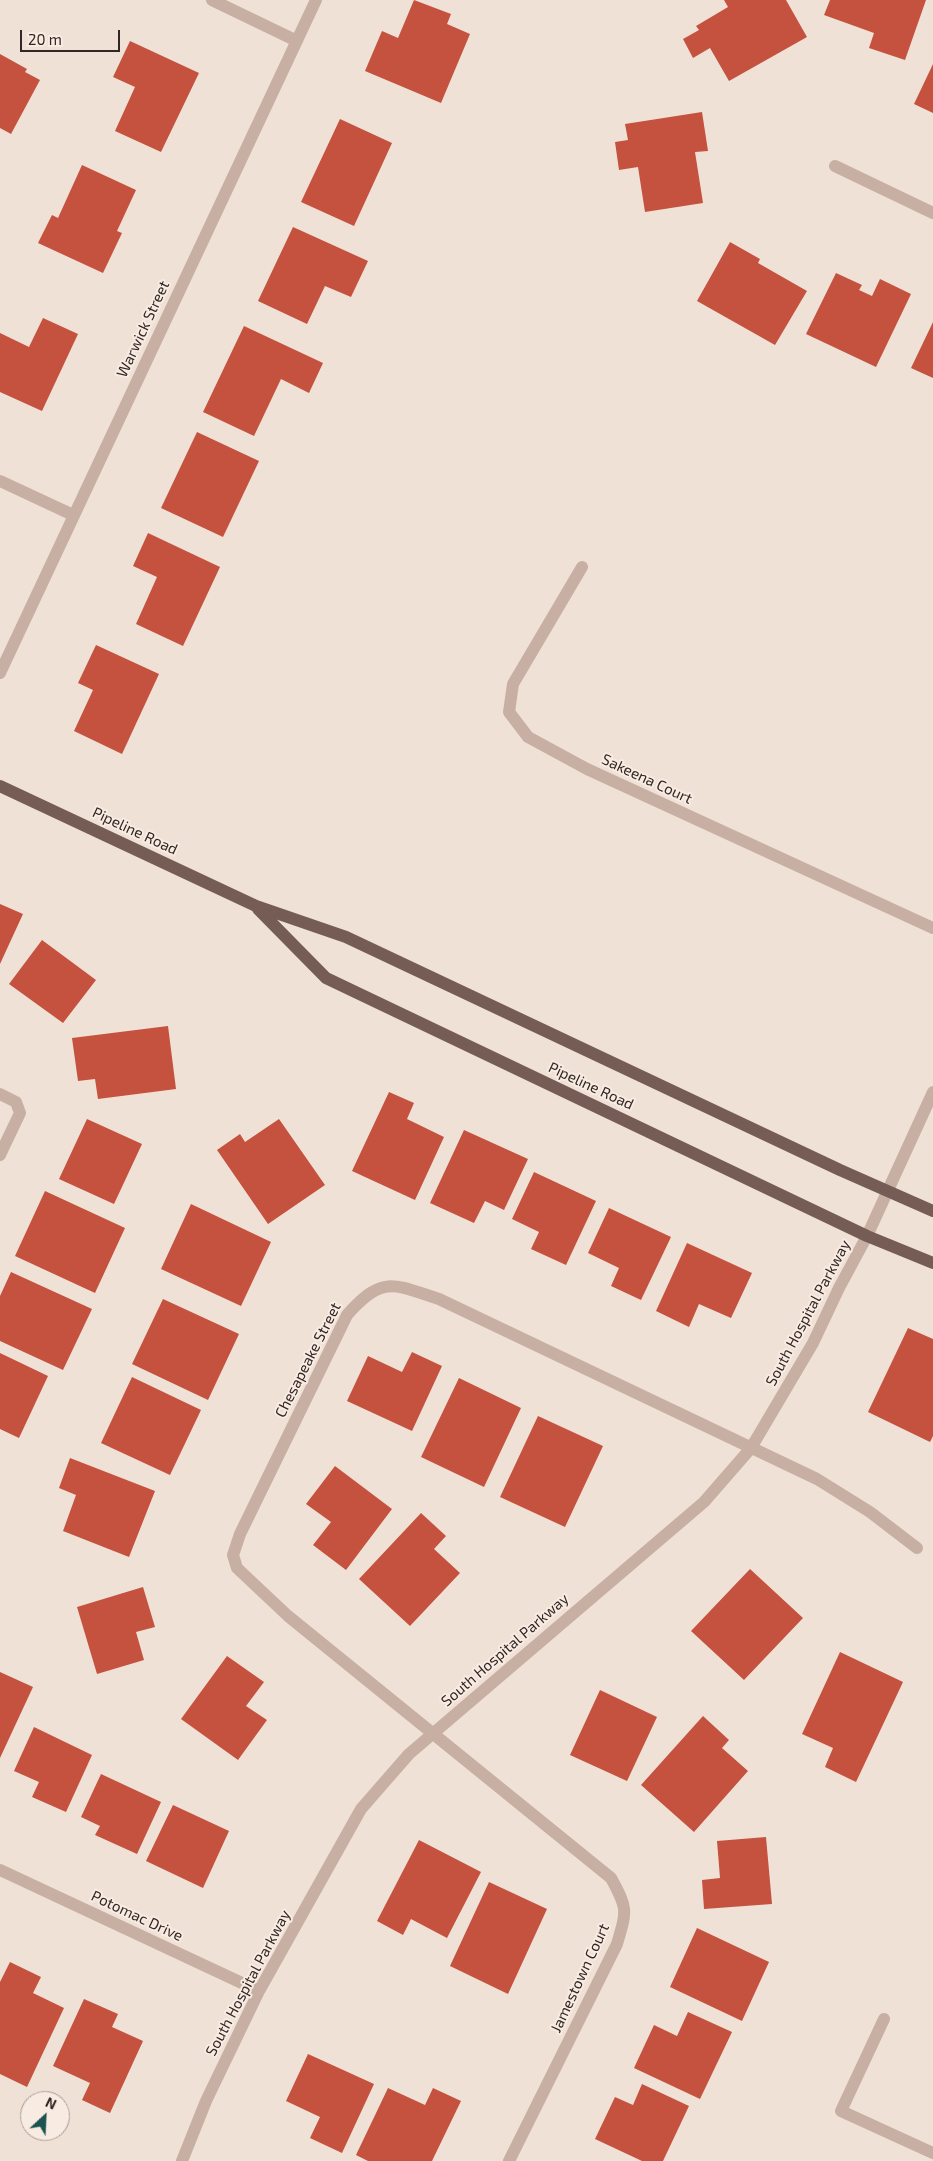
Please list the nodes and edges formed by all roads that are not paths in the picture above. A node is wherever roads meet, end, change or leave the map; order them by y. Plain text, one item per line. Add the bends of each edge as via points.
1 (212, 0) edge
2 (316, 0) edge
3 (298, 41) junction
4 (835, 166) dead end
5 (933, 213) edge
6 (0, 481) edge
7 (73, 515) junction
8 (582, 567) dead end
9 (0, 673) edge
10 (0, 786) edge
11 (256, 906) junction
12 (933, 928) edge
13 (933, 1092) edge
14 (0, 1094) edge
15 (0, 1155) edge
16 (887, 1192) junction
17 (933, 1212) edge
18 (867, 1236) junction
19 (933, 1264) edge
20 (751, 1448) junction
21 (917, 1548) dead end
22 (434, 1733) junction
23 (0, 1870) edge
24 (259, 1991) junction
25 (884, 2019) dead end
26 (933, 2153) edge
27 (182, 2161) edge
28 (509, 2161) edge

1 - 3 street
2 - 3 street, Warwick Street
3 - 7 street, Warwick Street
4 - 5 street
6 - 7 street
7 - 9 street, Warwick Street
8 - 12 street, Sakeena Court via 513,684 509,712 528,737 587,769
10 - 11 main road, Pipeline Road
11 - 16 main road, Pipeline Road via 346,937
11 - 18 main road, Pipeline Road via 326,978
13 - 16 street, South Hospital Parkway
14 - 15 street via 16,1102 20,1113
16 - 17 main road, Pipeline Road
16 - 18 street, South Hospital Parkway
18 - 19 main road, Pipeline Road
18 - 20 street, South Hospital Parkway via 813,1343
20 - 21 street, Chesapeake Street via 817,1479 870,1512
20 - 22 street, South Hospital Parkway via 704,1502
20 - 22 street, Chesapeake Street via 439,1299 398,1286 381,1287 364,1296 347,1315 240,1534 233,1555 237,1568 288,1616
22 - 24 street, South Hospital Parkway via 409,1754 361,1809
22 - 28 street, Jamestown Court via 611,1878 624,1901 626,1913 617,1944
23 - 24 street, Potomac Drive
24 - 27 street, South Hospital Parkway via 206,2101
25 - 26 street via 840,2111

